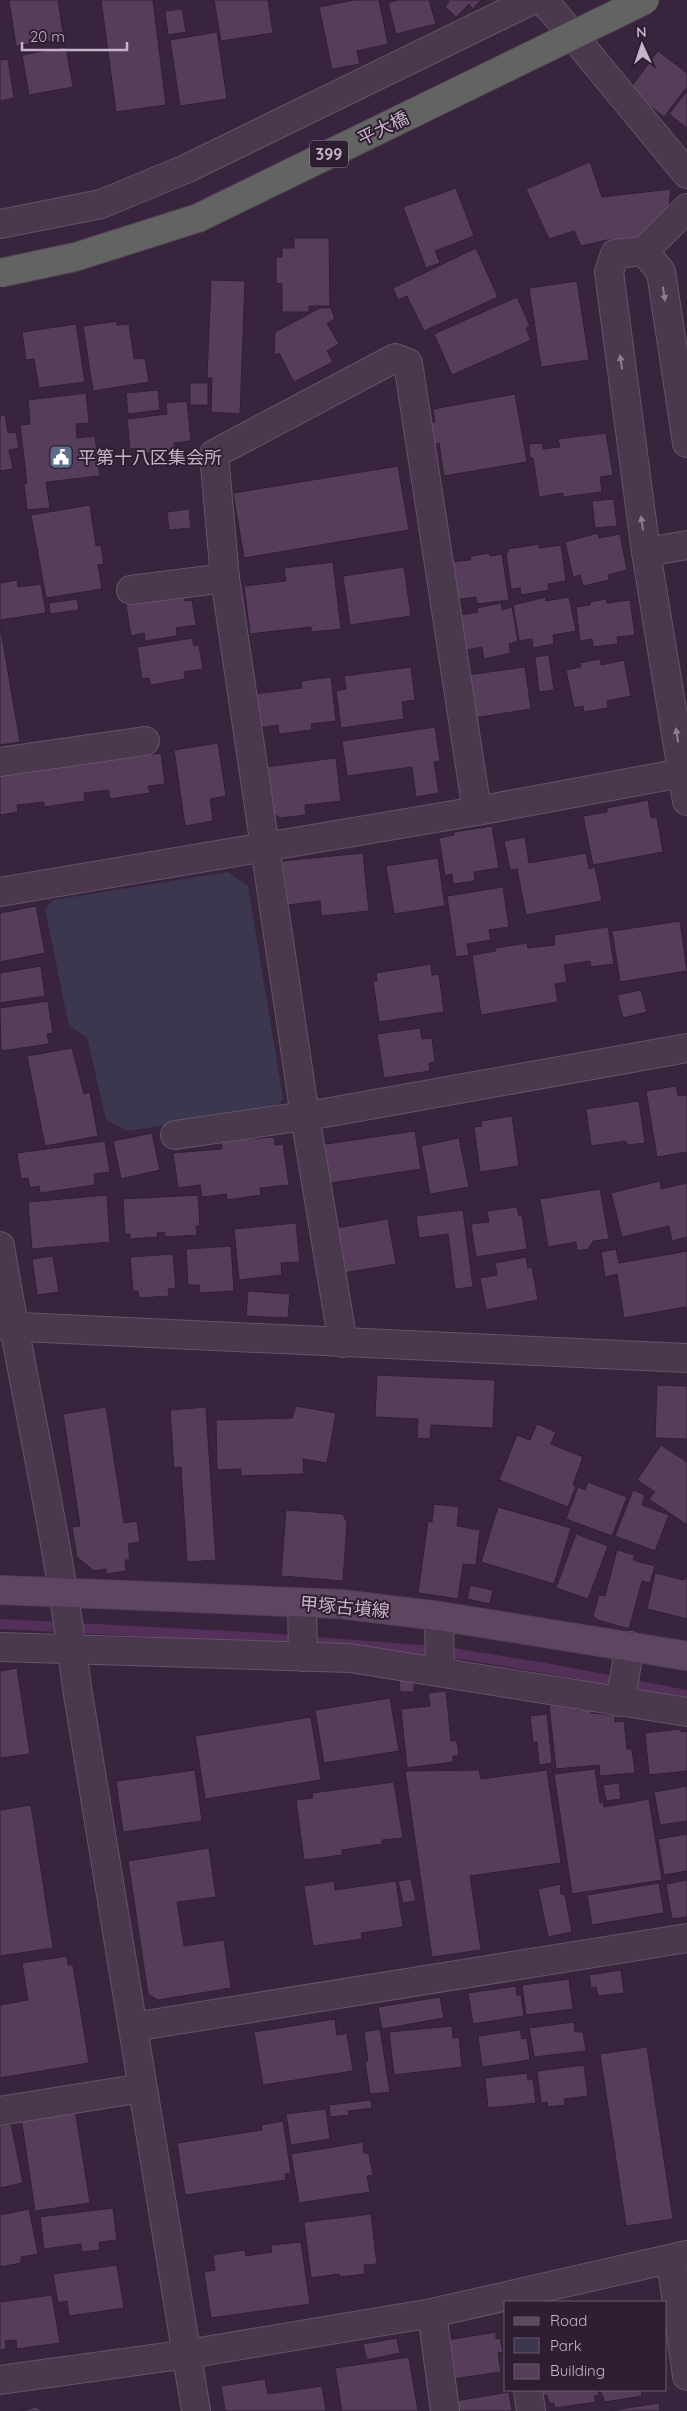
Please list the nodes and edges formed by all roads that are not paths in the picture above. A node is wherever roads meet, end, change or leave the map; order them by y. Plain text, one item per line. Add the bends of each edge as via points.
1 (532, 0) edge
2 (541, 0) edge
3 (646, 0) edge
4 (687, 174) edge
5 (687, 208) edge
6 (0, 224) edge
7 (644, 251) junction
8 (0, 273) edge
9 (687, 443) edge
10 (687, 545) edge
11 (646, 552) junction
12 (225, 578) junction
13 (131, 590) dead end
14 (145, 740) dead end
15 (0, 762) edge
16 (685, 772) edge
17 (687, 801) edge
18 (477, 812) junction
19 (265, 847) junction
20 (0, 892) edge
21 (687, 1048) edge
22 (305, 1116) junction
23 (175, 1135) dead end
24 (0, 1246) edge
25 (7, 1326) edge
26 (343, 1343) junction
27 (687, 1358) edge
28 (0, 1590) edge
29 (66, 1601) junction
30 (302, 1603) junction
31 (439, 1616) junction
32 (72, 1645) junction
33 (630, 1646) junction
34 (0, 1647) edge
35 (687, 1656) edge
36 (303, 1657) junction
37 (440, 1672) junction
38 (620, 1702) junction
39 (687, 1712) edge
40 (687, 1938) edge
41 (133, 2027) junction
42 (142, 2088) junction
43 (0, 2111) edge
44 (679, 2257) edge
45 (516, 2297) edge
46 (432, 2312) junction
47 (188, 2354) junction
48 (687, 2376) edge
49 (0, 2380) edge
50 (528, 2391) edge
51 (196, 2411) edge
52 (445, 2411) edge
53 (531, 2411) edge

1 - 6 street via 188,168 101,204
2 - 4 street
3 - 8 highway, 平大橋 / 399, bridge via 198,218 75,257
5 - 7 street
7 -> 9 street via 661,272
11 -> 7 street via 609,272 615,254
10 - 11 street
16 -> 11 street
12 - 13 street
12 - 18 street via 214,454 395,358 408,363
12 - 19 street
14 - 15 street
16 - 17 street
16 - 18 street
18 - 19 street
19 - 20 street
19 - 22 street
21 - 22 street
22 - 23 street
22 - 26 street
24 - 25 street
25 - 26 street
25 - 29 street
26 - 27 street
28 - 29 main road, 甲塚古墳線
29 - 30 main road, 甲塚古墳線
29 - 32 street
30 - 31 main road, 甲塚古墳線 via 340,1604
30 - 36 street
31 - 33 main road, 甲塚古墳線
31 - 37 street
32 - 34 street
32 - 36 street
32 - 41 street
33 - 35 main road, 甲塚古墳線
33 - 38 street
36 - 37 street via 350,1658
37 - 38 street
38 - 39 street
40 - 41 street
41 - 42 street
42 - 43 street
42 - 47 street
44 - 45 street
44 - 48 street
45 - 46 street
46 - 47 street
46 - 52 street
47 - 49 street
47 - 51 street
50 - 53 street

